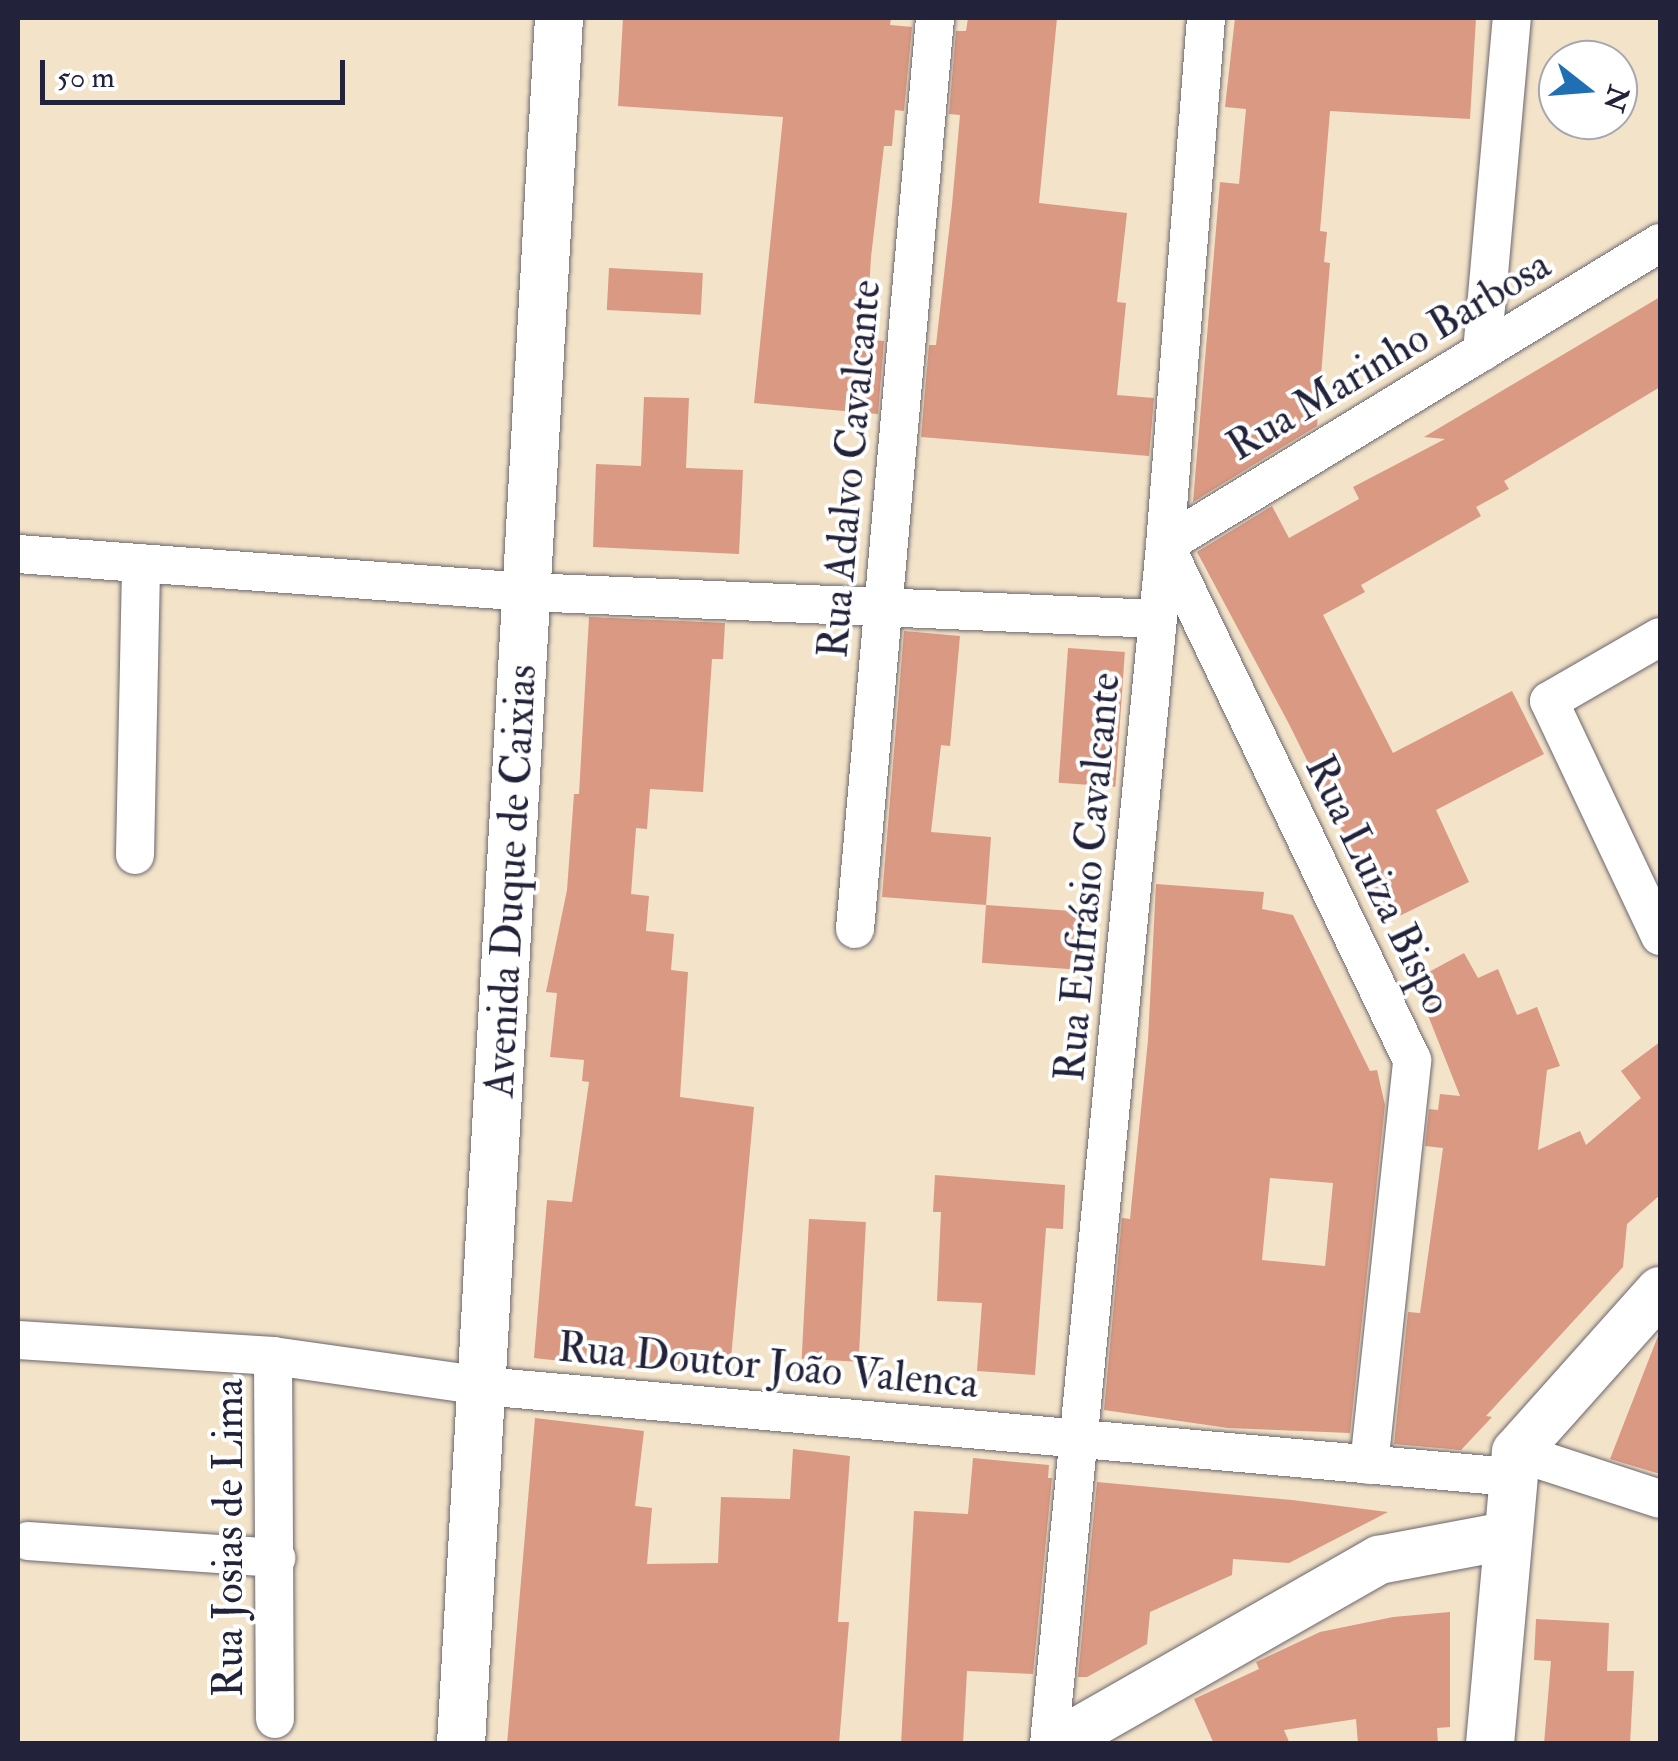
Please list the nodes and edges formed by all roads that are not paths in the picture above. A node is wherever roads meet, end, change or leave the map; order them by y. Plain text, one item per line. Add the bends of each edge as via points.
1 (559, 18) edge
2 (934, 18) edge
3 (1206, 18) edge
4 (1512, 18) edge
5 (1660, 243) edge
6 (1482, 352) junction
7 (1164, 545) junction
8 (18, 554) edge
9 (142, 563) junction
10 (527, 592) junction
11 (882, 608) junction
12 (1157, 620) junction
13 (1660, 637) edge
14 (135, 855) dead end
15 (855, 929) dead end
16 (1660, 936) edge
17 (1660, 1292) edge
18 (18, 1340) edge
19 (273, 1356) junction
20 (483, 1386) junction
21 (1079, 1440) junction
22 (1368, 1465) junction
23 (1513, 1465) junction
24 (1660, 1499) edge
25 (1506, 1536) junction
26 (28, 1542) dead end
27 (276, 1558) junction
28 (275, 1720) dead end
29 (461, 1744) edge
30 (1052, 1744) edge
31 (1490, 1744) edge

1 - 10 street, Avenida Duque de Caixias
2 - 11 street, Rua Adalvo Cavalcante
3 - 7 street, Rua Eufrásio Cavalcante
4 - 6 street
5 - 6 street, Rua Marinho Barbosa
6 - 7 street, Rua Marinho Barbosa
7 - 12 street, Rua Eufrásio Cavalcante
7 - 22 street, Rua Luiza Bispo via 1412,1060
8 - 9 street
9 - 10 street
9 - 14 street
10 - 11 street
10 - 20 street, Avenida Duque de Caixias
11 - 12 street
11 - 15 street, Rua Adalvo Cavalcante
12 - 21 street, Rua Eufrásio Cavalcante
13 - 16 street via 1549,701
17 - 23 street
18 - 19 street, Rua Doutor João Valenca
19 - 20 street, Rua Doutor João Valenca
19 - 27 street, Rua Josias de Lima
20 - 21 street, Rua Doutor João Valenca
20 - 29 street, Avenida Duque de Caixias
21 - 22 street, Rua Doutor João Valenca
21 - 30 street, Rua Eufrásio Cavalcante
22 - 23 street, Rua Doutor João Valenca
23 - 24 street, Rua Doutor João Valenca
23 - 25 street
25 - 30 street via 1379,1560
25 - 31 street
26 - 27 street
27 - 28 street, Rua Josias de Lima

